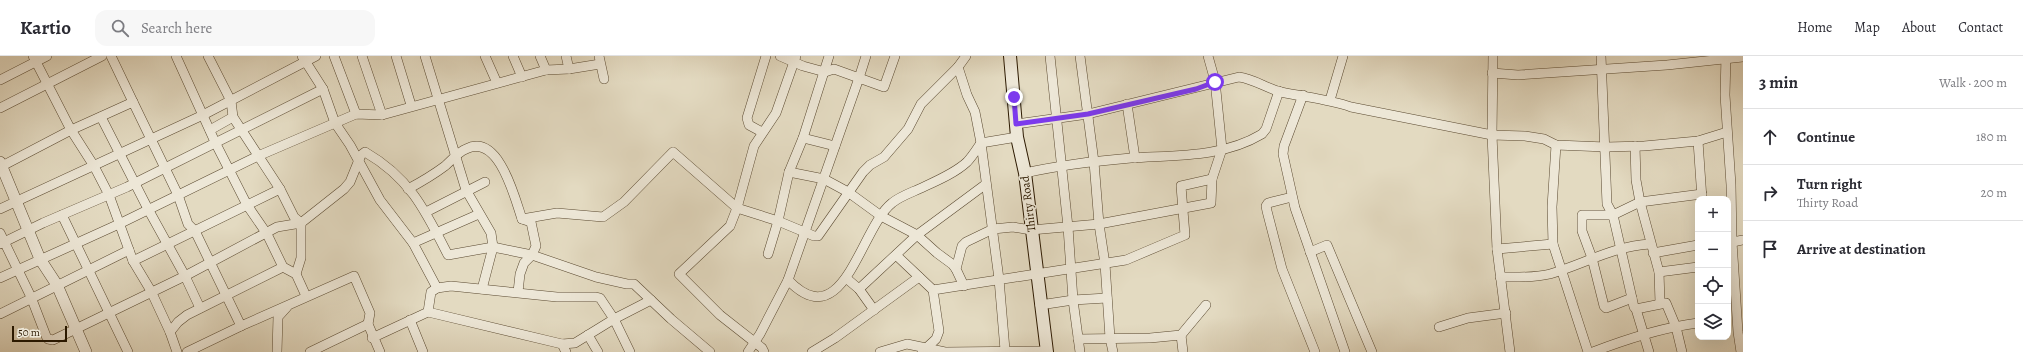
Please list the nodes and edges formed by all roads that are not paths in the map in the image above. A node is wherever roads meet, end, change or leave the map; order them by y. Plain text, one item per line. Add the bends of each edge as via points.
1 (47, 56) edge
2 (102, 56) edge
3 (111, 56) edge
4 (176, 56) edge
5 (208, 56) edge
6 (316, 56) edge
7 (334, 56) edge
8 (362, 56) edge
9 (396, 56) edge
10 (425, 56) edge
11 (485, 56) edge
12 (513, 56) edge
13 (540, 56) edge
14 (566, 56) edge
15 (766, 56) edge
16 (780, 56) edge
17 (829, 56) edge
18 (866, 56) edge
19 (895, 56) edge
20 (966, 56) edge
21 (1010, 56) edge
22 (1050, 56) edge
23 (1080, 56) edge
24 (1208, 56) edge
25 (1343, 56) edge
26 (1493, 56) edge
27 (1602, 56) edge
28 (1743, 57) edge
29 (1726, 58) edge
30 (35, 59) edge
31 (304, 59) edge
32 (795, 59) edge
33 (600, 60) edge
34 (958, 67) junction
35 (569, 69) junction
36 (546, 70) junction
37 (1602, 70) junction
38 (825, 72) junction
39 (1492, 73) junction
40 (522, 77) junction
41 (859, 78) junction
42 (604, 79) dead end
43 (0, 80) edge
44 (1215, 82) junction
45 (497, 83) junction
46 (48, 84) junction
47 (323, 89) junction
48 (1280, 91) junction
49 (1303, 95) junction
50 (439, 99) junction
51 (1330, 100) junction
52 (231, 101) junction
53 (133, 102) junction
54 (1127, 104) junction
55 (411, 105) junction
56 (0, 108) edge
57 (356, 114) junction
58 (1088, 114) junction
59 (203, 115) junction
60 (382, 115) junction
61 (102, 117) junction
62 (233, 117) junction
63 (1057, 118) junction
64 (335, 123) junction
65 (1016, 124) junction
66 (241, 129) junction
67 (71, 130) junction
68 (210, 130) junction
69 (762, 132) junction
70 (1727, 132) junction
71 (1492, 135) junction
72 (1017, 137) junction
73 (151, 138) junction
74 (803, 138) junction
75 (1698, 141) junction
76 (215, 142) junction
77 (981, 143) junction
78 (1556, 145) junction
79 (835, 146) junction
80 (1635, 146) junction
81 (1606, 147) junction
82 (1222, 149) junction
83 (120, 153) junction
84 (258, 156) junction
85 (456, 157) junction
86 (1135, 158) junction
87 (358, 162) junction
88 (1094, 162) junction
89 (1, 165) edge
90 (94, 166) junction
91 (1061, 166) junction
92 (166, 168) junction
93 (230, 170) junction
94 (789, 172) junction
95 (1025, 173) junction
96 (824, 179) junction
97 (1212, 179) junction
98 (485, 182) dead end
99 (136, 183) junction
100 (986, 184) junction
101 (280, 189) junction
102 (408, 189) junction
103 (466, 190) junction
104 (848, 192) junction
105 (109, 195) junction
106 (178, 195) junction
107 (1702, 196) edge
108 (1292, 197) junction
109 (1695, 197) edge
110 (16, 202) junction
111 (1640, 202) junction
112 (247, 205) junction
113 (737, 208) junction
114 (0, 209) edge
115 (148, 209) junction
116 (1183, 210) junction
117 (426, 212) junction
118 (479, 214) junction
119 (62, 215) junction
120 (1613, 215) junction
121 (881, 216) junction
122 (522, 219) junction
123 (778, 221) junction
124 (119, 224) junction
125 (301, 224) junction
126 (1099, 224) junction
127 (1068, 227) junction
128 (993, 228) junction
129 (27, 230) junction
130 (1031, 230) junction
131 (195, 231) junction
132 (804, 231) junction
133 (1730, 232) edge
134 (0, 233) edge
135 (437, 233) junction
136 (266, 234) junction
137 (917, 235) junction
138 (1743, 240) edge
139 (2, 243) edge
140 (413, 243) junction
141 (1731, 243) edge
142 (75, 244) junction
143 (1553, 244) junction
144 (1650, 244) junction
145 (168, 245) junction
146 (1695, 246) edge
147 (493, 247) junction
148 (1497, 249) junction
149 (1620, 249) junction
150 (129, 250) junction
151 (1310, 252) junction
152 (1652, 253) junction
153 (532, 254) junction
154 (768, 254) dead end
155 (896, 255) junction
156 (1592, 258) junction
157 (40, 259) junction
158 (133, 261) junction
159 (209, 263) junction
160 (1105, 264) junction
161 (283, 267) junction
162 (1695, 267) edge
163 (1070, 268) junction
164 (1731, 268) edge
165 (956, 269) junction
166 (1562, 269) junction
167 (18, 271) junction
168 (89, 271) junction
169 (1659, 272) junction
170 (296, 274) junction
171 (1038, 275) junction
172 (185, 276) junction
173 (919, 277) junction
174 (1500, 277) junction
175 (0, 278) edge
176 (846, 278) junction
177 (999, 279) junction
178 (788, 280) junction
179 (57, 285) junction
180 (964, 286) junction
181 (437, 288) junction
182 (482, 289) junction
183 (859, 289) junction
184 (934, 290) junction
185 (151, 291) junction
186 (518, 292) junction
187 (227, 295) junction
188 (306, 296) junction
189 (31, 298) junction
190 (1107, 298) junction
191 (1632, 298) junction
192 (651, 300) junction
193 (1073, 300) junction
194 (1660, 303) junction
195 (290, 305) junction
196 (1040, 305) junction
197 (1206, 305) dead end
198 (200, 308) junction
199 (1636, 309) junction
200 (874, 310) junction
201 (428, 312) junction
202 (108, 313) junction
203 (1506, 313) junction
204 (0, 314) edge
205 (1732, 316) edge
206 (614, 318) junction
207 (410, 320) junction
208 (368, 324) junction
209 (1695, 324) edge
210 (241, 326) junction
211 (1439, 327) dead end
212 (1676, 327) junction
213 (76, 328) junction
214 (170, 332) junction
215 (588, 334) junction
216 (1180, 335) junction
217 (1645, 336) junction
218 (372, 338) junction
219 (1110, 338) junction
220 (1078, 339) junction
221 (755, 343) junction
222 (564, 348) edge
223 (1613, 348) edge
224 (924, 349) edge
225 (1005, 350) junction
226 (316, 351) edge
227 (884, 351) edge
228 (973, 351) edge
229 (86, 352) edge
230 (128, 352) edge
231 (177, 352) edge
232 (187, 352) edge
233 (277, 352) edge
234 (380, 352) edge
235 (423, 352) edge
236 (598, 352) edge
237 (630, 352) edge
238 (710, 352) edge
239 (748, 352) edge
240 (764, 352) edge
241 (812, 352) edge
242 (1047, 352) edge
243 (1080, 352) edge
244 (1113, 352) edge
245 (1183, 352) edge
246 (1315, 352) edge
247 (1345, 352) edge
248 (1372, 352) edge
249 (1510, 352) edge
250 (1588, 352) edge
251 (1593, 352) edge
252 (1649, 352) edge
253 (1682, 352) edge
254 (1741, 352) edge

1 - 30 street
2 - 46 street
3 - 53 street
4 - 59 street
5 - 52 street
6 - 31 street
7 - 57 street
8 - 60 street
9 - 55 street
10 - 50 street
11 - 45 street
12 - 40 street
13 - 36 street
14 - 35 street
15 - 69 street via 747,118 749,125
16 - 32 street
17 - 38 street
18 - 41 street
19 - 41 street via 884,88
20 - 34 street
21 - 65 main road, Thirty Road
22 - 63 street
23 - 58 street
24 - 44 street
25 - 51 street
26 - 39 street
27 - 37 street
28 - 29 street
29 - 37 street
29 - 70 street via 1724,95
30 - 43 street
30 - 46 street
31 - 47 street
31 - 52 street
32 - 38 street
32 - 69 street via 776,113
33 - 35 street
33 - 42 street
34 - 77 street via 975,112
34 - 104 street via 922,104 908,129 884,157 870,165
35 - 36 street
36 - 40 street
37 - 39 street via 1518,75
37 - 81 street
38 - 41 street via 834,69
38 - 74 street
39 - 71 street
40 - 45 street
41 - 79 street
44 - 48 street via 1239,77
44 - 54 street via 1196,89
44 - 82 street
45 - 50 street
46 - 56 street
46 - 67 street
47 - 64 street
47 - 66 street
48 - 49 street
48 - 82 street via 1262,134
49 - 51 street
49 - 108 street via 1283,150
50 - 55 street
50 - 85 street
51 - 71 street via 1351,107
52 - 59 street
52 - 62 street
53 - 61 street
53 - 73 street
54 - 58 street
54 - 86 street
55 - 60 street
57 - 60 street
57 - 64 street
58 - 63 street
58 - 88 street
59 - 68 street
59 - 73 street
61 - 67 street
61 - 83 street
62 - 66 street
62 - 68 street
63 - 65 street
63 - 91 street
64 - 84 street
64 - 87 street
65 - 72 main road, Thirty Road
66 - 76 street
66 - 84 street
67 - 89 street
67 - 90 street
68 - 76 street
69 - 113 street via 754,146
70 - 75 street
70 - 133 street via 1731,185
71 - 78 street via 1525,136 1544,139
71 - 148 street
72 - 77 street
72 - 95 main road, Thirty Road
73 - 83 street
73 - 92 street
74 - 79 street
74 - 94 street
75 - 80 street
75 - 107 street
76 - 92 street
76 - 93 street
77 - 100 street
77 - 121 street via 963,165 892,202
78 - 81 street
78 - 143 street via 1552,207
79 - 96 street
80 - 81 street
80 - 111 street via 1636,180
81 - 120 street via 1607,204
82 - 86 street via 1190,155
82 - 97 street
83 - 90 street
83 - 99 street
84 - 93 street
84 - 101 street
85 - 102 street via 433,175
85 - 103 street
85 - 122 street via 471,146 487,150 497,158 503,166
86 - 88 street
87 - 102 street via 365,152 374,156 395,173
87 - 125 street via 350,182 344,189
87 - 140 street via 380,200
88 - 91 street
88 - 126 street
89 - 110 street
90 - 105 street
90 - 110 street
91 - 95 street
91 - 127 street
92 - 99 street
92 - 106 street
93 - 106 street
93 - 112 street
94 - 96 street
94 - 123 street
95 - 130 main road, Thirty Road
96 - 104 street
96 - 132 street
97 - 116 street via 1211,203
97 - 116 street via 1181,186
98 - 103 street
99 - 105 street
99 - 115 street
100 - 128 street
100 - 137 street
101 - 112 street
101 - 125 street via 294,217
102 - 117 street
103 - 117 street
103 - 118 street
104 - 121 street
104 - 132 street via 821,233 814,236
105 - 119 street
105 - 124 street
106 - 115 street
106 - 131 street via 188,224
108 - 151 street
108 - 246 street via 1268,203 1266,206 1282,269
109 - 111 street
110 - 114 street
110 - 129 street
111 - 120 street
111 - 144 street
112 - 131 street
112 - 136 street
113 - 122 street via 674,152 624,202 603,216 557,213
113 - 123 street
113 - 221 street via 730,226 723,234 679,274 720,315
115 - 124 street
115 - 145 street
116 - 126 street
116 - 160 street via 1186,235 1126,260
117 - 135 street
118 - 135 street
118 - 147 street via 491,233
119 - 129 street
119 - 142 street
120 - 149 street
120 - 156 street via 1582,214 1582,231
121 - 137 street
121 - 176 street
122 - 153 street via 531,222 535,236 536,246
123 - 132 street
123 - 154 street
124 - 142 street
124 - 150 street
125 - 136 street via 277,227
125 - 170 street via 301,258
126 - 127 street
126 - 160 street
127 - 130 street
127 - 163 street
128 - 130 street via 1013,227
128 - 165 street via 962,246
128 - 177 street
129 - 139 street
129 - 157 street
130 - 171 main road, Thirty Road
131 - 145 street
131 - 159 street
132 - 178 street
134 - 139 street
135 - 140 street
135 - 147 street via 448,255
136 - 159 street
136 - 161 street
137 - 155 street
137 - 165 street
138 - 141 street
139 - 167 street
140 - 181 street
142 - 157 street
142 - 168 street
143 - 148 street
143 - 166 street
144 - 149 street
144 - 152 street
145 - 158 street
145 - 172 street
146 - 152 street
147 - 153 street
147 - 182 street
148 - 174 street
149 - 156 street
149 - 191 street
150 - 158 street
150 - 168 street
151 - 247 street
151 - 248 street via 1327,245
152 - 169 street
153 - 186 street via 522,269
153 - 192 street via 596,278 634,284
155 - 173 street
155 - 183 street
156 - 166 street
156 - 191 street via 1605,307
157 - 167 street
157 - 179 street
158 - 185 street
159 - 172 street
159 - 187 street
160 - 163 street
160 - 190 street
161 - 170 street
161 - 187 street
162 - 169 street
163 - 171 street
163 - 193 street
164 - 205 street
165 - 180 street
166 - 174 street via 1540,276
166 - 250 street
167 - 175 street
167 - 189 street
168 - 179 street
168 - 202 street
169 - 194 street
170 - 188 street
171 - 177 street
171 - 196 main road, Thirty Road
172 - 185 street
172 - 198 street
173 - 184 street
173 - 200 street
174 - 203 street
176 - 178 street via 837,290 822,297 806,294
176 - 183 street
177 - 180 street
177 - 225 street
178 - 221 street
179 - 189 street
179 - 213 street
180 - 184 street
181 - 182 street via 451,286
181 - 201 street via 431,292
182 - 186 street
183 - 200 street
184 - 224 street via 939,331 936,339
185 - 202 street
185 - 214 street
186 - 206 street via 557,297 600,298
187 - 198 street
187 - 210 street
188 - 195 street
188 - 208 street via 354,276 370,312
189 - 204 street
189 - 213 street via 48,339 53,340
190 - 193 street
190 - 219 street
191 - 199 street
192 - 206 street
192 - 238 street
193 - 196 street
193 - 220 street
194 - 199 street
194 - 212 street via 1667,304
195 - 210 street
195 - 233 street via 278,317
196 - 242 main road, Thirty Road
197 - 216 street
198 - 214 street via 181,318
199 - 217 street
200 - 241 street
201 - 207 street
201 - 222 street
202 - 213 street
202 - 230 street
203 - 211 street via 1468,318
203 - 249 street
205 - 254 street
206 - 215 street
206 - 237 street
207 - 218 street
207 - 235 street
208 - 218 street
208 - 226 street
209 - 212 street
210 - 232 street
212 - 217 street
212 - 253 street
213 - 229 street
214 - 231 street
215 - 222 street
215 - 236 street
216 - 219 street
216 - 245 street
217 - 223 street
217 - 252 street
218 - 234 street
219 - 220 street
219 - 244 street
220 - 243 street
221 - 239 street
221 - 240 street
223 - 251 street
224 - 227 street via 903,344
224 - 228 street via 945,352
225 - 228 street
225 - 242 street

